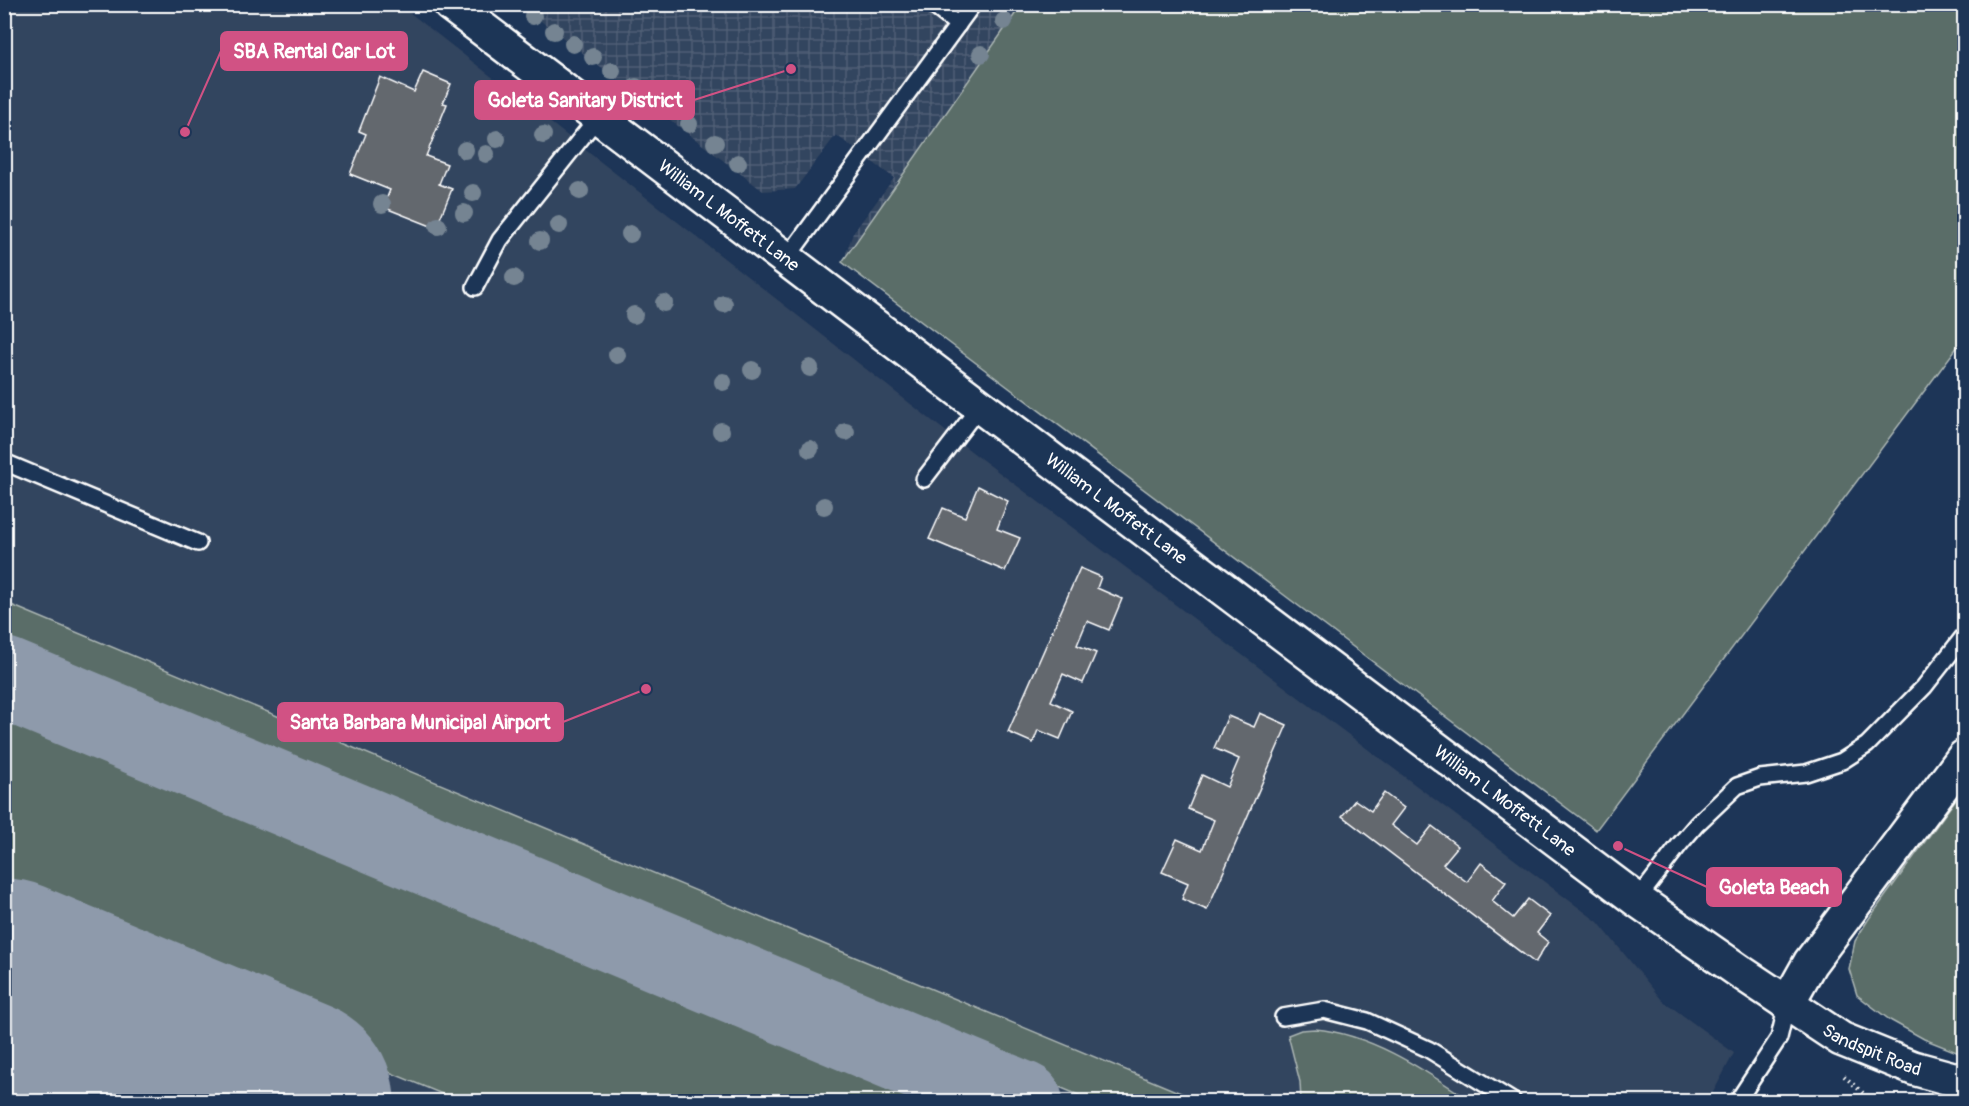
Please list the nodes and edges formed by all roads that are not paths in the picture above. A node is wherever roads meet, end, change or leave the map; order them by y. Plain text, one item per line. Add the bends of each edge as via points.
1 (450, 4) edge
2 (931, 4) edge
3 (973, 4) edge
4 (958, 24) junction
5 (598, 117) junction
6 (787, 258) junction
7 (475, 286) dead end
8 (980, 406) junction
9 (4, 462) edge
10 (924, 479) dead end
11 (198, 543) dead end
12 (1965, 636) edge
13 (1965, 757) edge
14 (1638, 900) junction
15 (1787, 1004) junction
16 (1283, 1017) dead end
17 (1965, 1082) edge
18 (1514, 1101) edge
19 (1737, 1101) edge

1 - 5 street, William L Moffett Lane
2 - 4 lane
3 - 4 lane
4 - 6 lane
5 - 6 street, William L Moffett Lane
5 - 7 lane via 500,240
6 - 8 street, William L Moffett Lane
8 - 10 lane
8 - 14 street, William L Moffett Lane
9 - 11 lane
12 - 14 lane via 1924,687 1867,745 1842,761 1806,773 1760,778 1737,786 1685,837
13 - 15 street via 1810,963
14 - 15 street, William L Moffett Lane
15 - 17 street, Sandspit Road via 1858,1047
15 - 19 lane via 1779,1038
16 - 18 lane via 1324,1011 1367,1021 1428,1049

